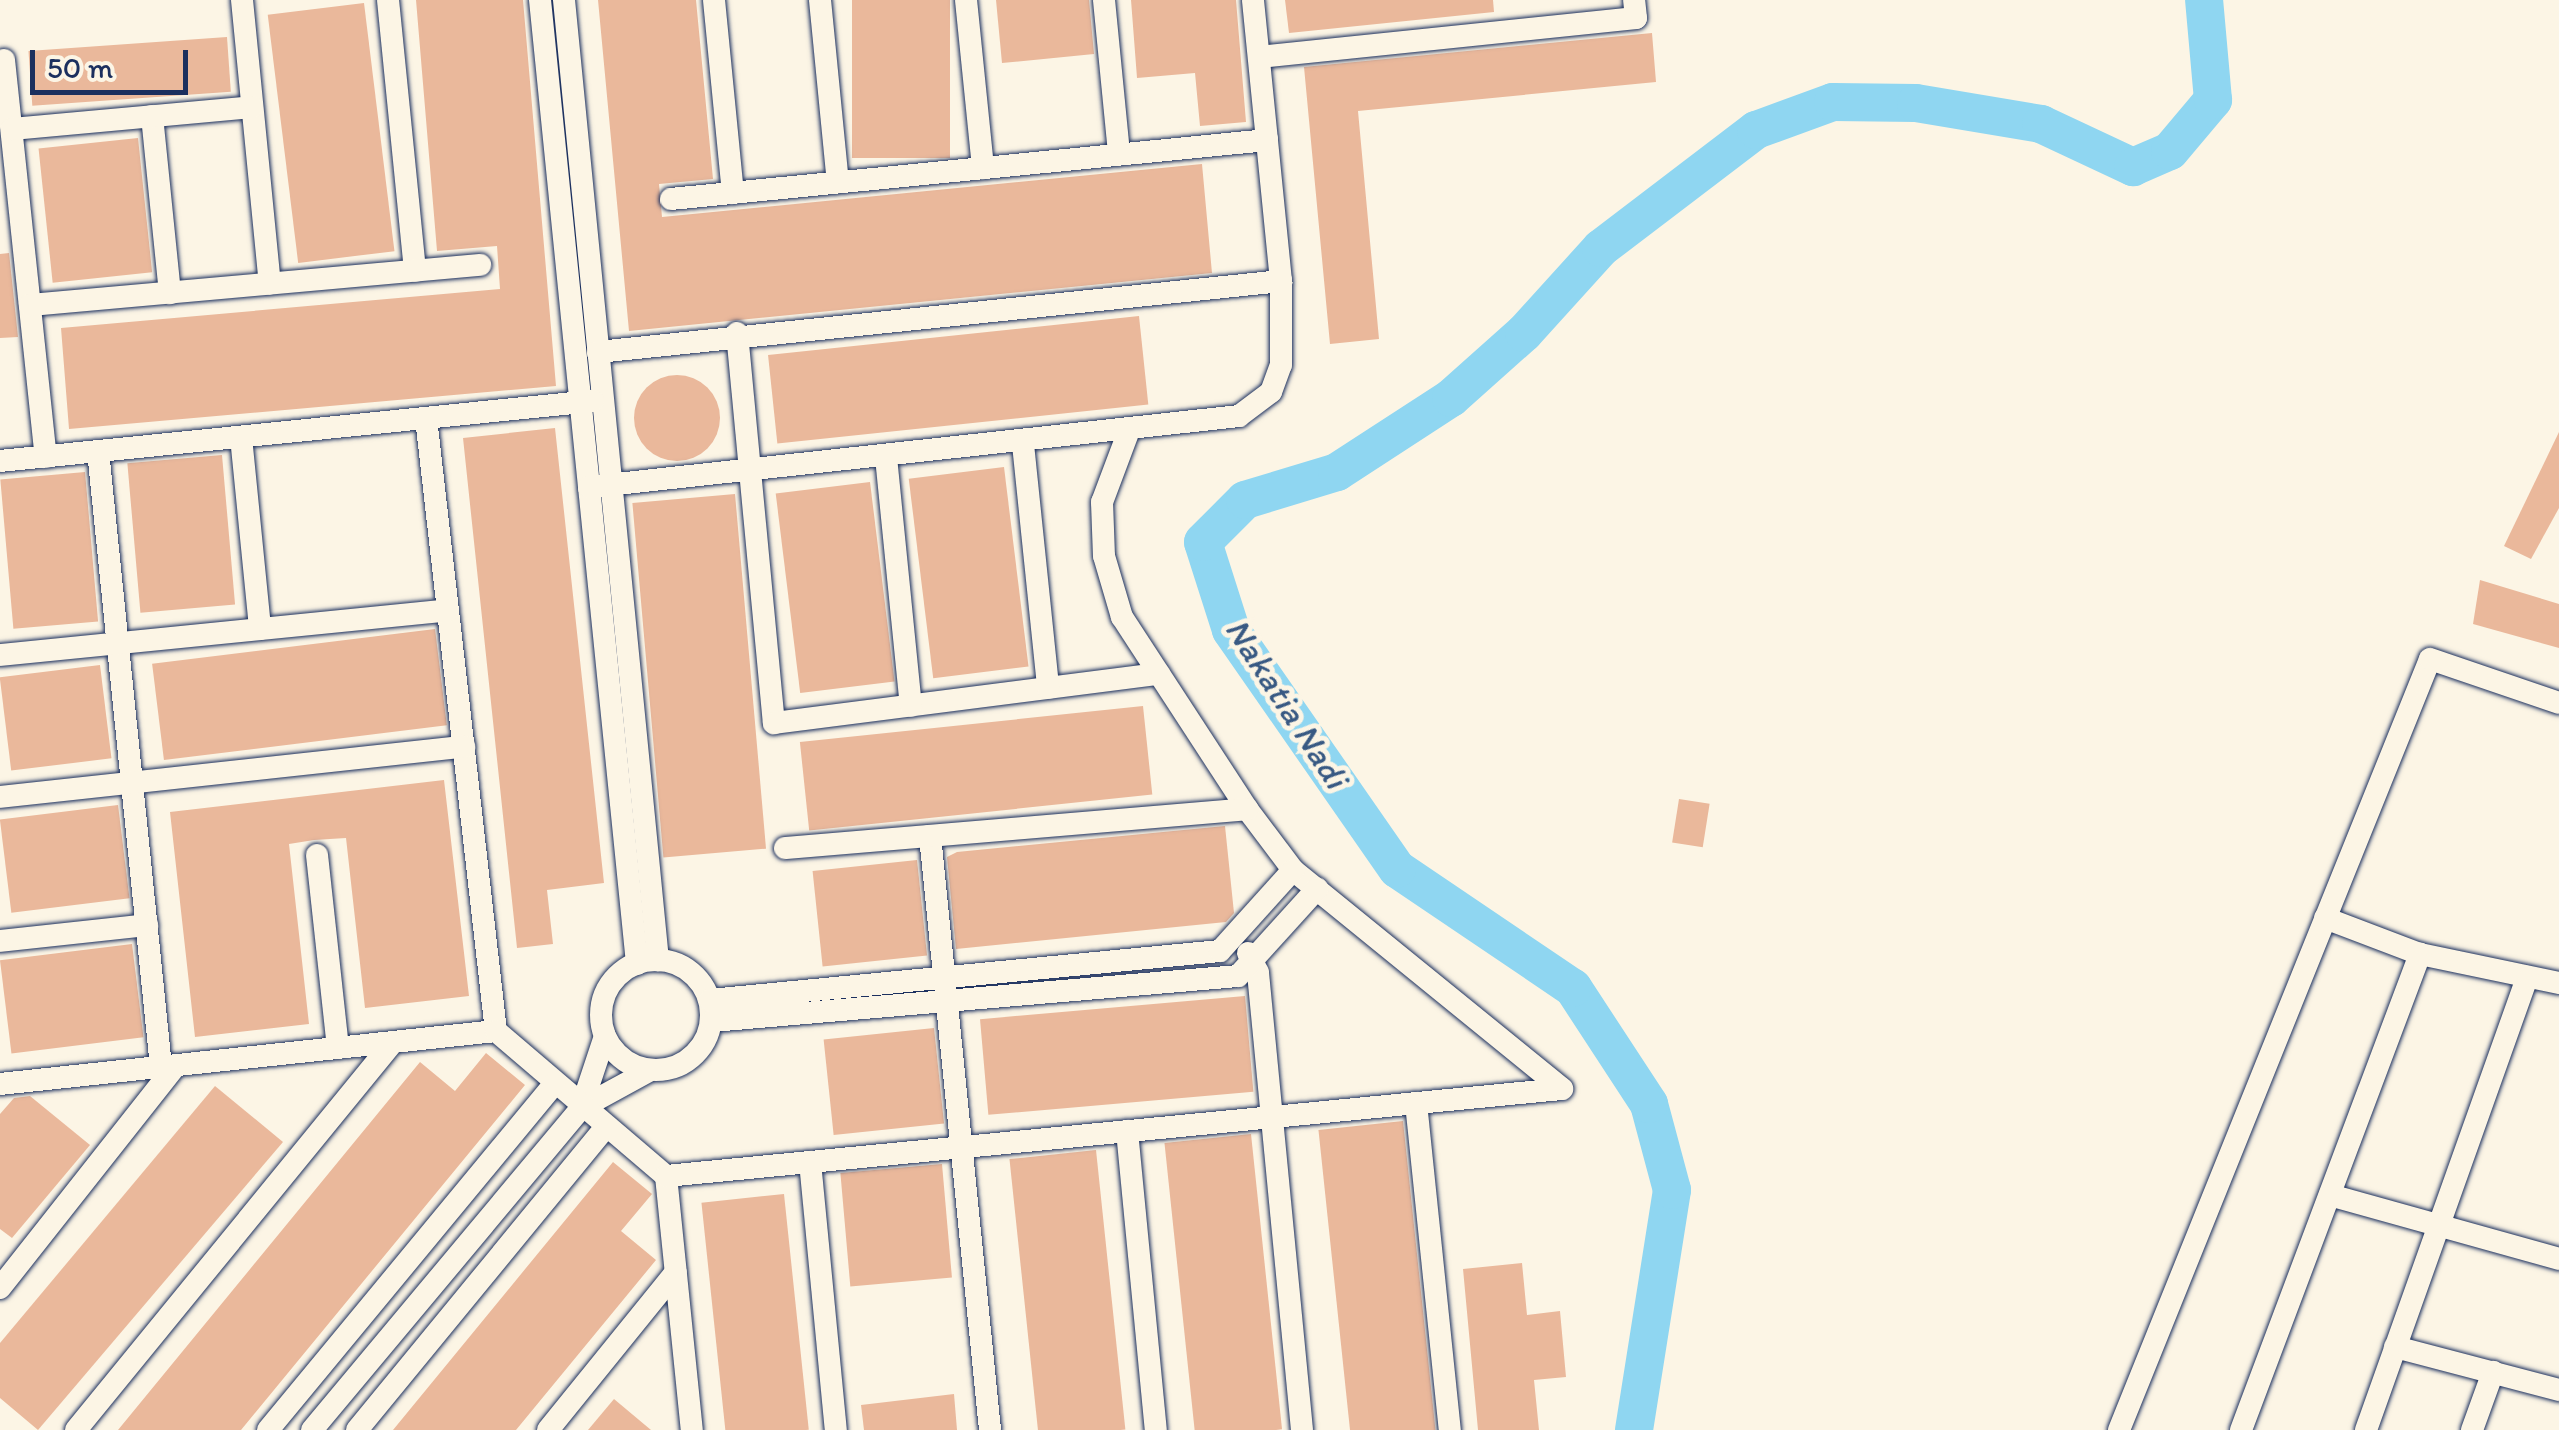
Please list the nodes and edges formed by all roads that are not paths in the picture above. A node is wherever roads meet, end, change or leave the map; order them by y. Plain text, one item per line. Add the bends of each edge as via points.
1 (242, 0) edge
2 (388, 0) edge
3 (540, 0) edge
4 (564, 0) edge
5 (714, 0) edge
6 (820, 0) edge
7 (966, 0) edge
8 (1104, 0) edge
9 (1253, 0) edge
10 (1634, 0) edge
11 (1259, 57) junction
12 (4, 60) dead end
13 (252, 107) junction
14 (152, 116) junction
15 (12, 129) junction
16 (1267, 140) junction
17 (1119, 154) junction
18 (982, 168) junction
19 (838, 182) junction
20 (733, 193) junction
21 (671, 199) dead end
22 (480, 266) dead end
23 (415, 271) junction
24 (1281, 281) junction
25 (270, 284) junction
26 (170, 293) junction
27 (30, 306) junction
28 (737, 333) junction
29 (598, 352) junction
30 (591, 401) junction
31 (426, 418) junction
32 (1128, 433) junction
33 (241, 437) junction
34 (1023, 444) junction
35 (98, 452) junction
36 (46, 457) junction
37 (886, 458) junction
38 (0, 462) edge
39 (750, 471) junction
40 (600, 486) junction
41 (448, 610) junction
42 (260, 629) junction
43 (118, 643) junction
44 (0, 655) edge
45 (1159, 674) junction
46 (1048, 688) junction
47 (2559, 703) edge
48 (911, 706) junction
49 (464, 747) junction
50 (132, 782) junction
51 (0, 796) edge
52 (1246, 809) junction
53 (930, 836) junction
54 (785, 848) dead end
55 (317, 854) dead end
56 (1293, 870) junction
57 (1317, 889) junction
58 (2325, 918) junction
59 (147, 925) junction
60 (1236, 934) junction
61 (0, 941) edge
62 (2420, 954) junction
63 (1252, 961) junction
64 (647, 962) junction
65 (946, 977) junction
66 (2527, 977) junction
67 (2559, 983) edge
68 (948, 1001) junction
69 (711, 1011) junction
70 (496, 1032) junction
71 (605, 1036) junction
72 (393, 1042) junction
73 (338, 1048) junction
74 (169, 1066) junction
75 (649, 1071) junction
76 (0, 1084) edge
77 (555, 1084) junction
78 (1416, 1103) junction
79 (582, 1108) junction
80 (1272, 1117) junction
81 (606, 1127) junction
82 (1127, 1131) junction
83 (964, 1147) junction
84 (810, 1162) junction
85 (666, 1176) junction
86 (2330, 1195) junction
87 (2439, 1224) junction
88 (2558, 1256) edge
89 (676, 1272) junction
90 (0, 1288) edge
91 (2395, 1347) junction
92 (2493, 1372) junction
93 (2559, 1390) edge
94 (76, 1430) edge
95 (268, 1430) edge
96 (312, 1430) edge
97 (357, 1430) edge
98 (548, 1430) edge
99 (692, 1430) edge
100 (836, 1430) edge
101 (990, 1430) edge
102 (1156, 1430) edge
103 (1302, 1430) edge
104 (1450, 1430) edge
105 (2119, 1430) edge
106 (2241, 1430) edge
107 (2366, 1430) edge
108 (2472, 1430) edge

1 - 13 street
2 - 23 street
3 - 30 street
4 - 29 street
5 - 20 street
6 - 19 street
7 - 18 street
8 - 17 street
9 - 11 street
10 - 11 street via 1636,18
11 - 16 street
12 - 15 street
13 - 14 street
13 - 25 street
14 - 15 street
14 - 26 street
15 - 27 street
16 - 17 street
16 - 24 street
17 - 18 street
18 - 19 street
19 - 20 street
20 - 21 street
22 - 23 street
23 - 25 street
24 - 28 street
24 - 32 street via 1281,365 1272,392 1239,416
25 - 26 street
26 - 27 street
27 - 36 street
28 - 29 street
28 - 39 street
29 - 30 street
30 - 31 street
30 - 40 street
31 - 33 street
31 - 41 street
32 - 34 street
32 - 45 street via 1102,502 1104,556 1122,617
33 - 35 street
33 - 42 street
34 - 37 street
34 - 46 street
35 - 36 street
35 - 43 street
36 - 38 street
37 - 39 street
37 - 48 street
39 - 40 street
39 - 48 street via 774,724
40 - 64 street
41 - 42 street
41 - 49 street
42 - 43 street
43 - 44 street
43 - 50 street
45 - 46 street
45 - 52 street
46 - 48 street
47 - 58 street via 2430,659
49 - 50 street
49 - 70 street
50 - 51 street
50 - 59 street
52 - 53 street
52 - 56 street
53 - 54 street
53 - 65 street
55 - 73 street
56 - 57 street
56 - 60 street
57 - 63 street
57 - 78 street via 1562,1089
58 - 62 street
58 - 105 street
59 - 61 street
59 - 74 street
60 - 63 street
60 - 65 street via 1220,951
62 - 66 street
62 - 86 street
63 - 68 street via 1238,976
63 - 80 street
64 - 69 street via 684,966
64 - 71 street via 607,988 600,1008
65 - 68 street
65 - 69 street
66 - 67 street
66 - 87 street
68 - 69 street
68 - 83 street
69 - 75 street via 691,1059
70 - 72 street
70 - 77 street
71 - 75 street via 628,1064
71 - 79 street
72 - 73 street
72 - 94 street
73 - 74 street
74 - 76 street
74 - 90 street
75 - 79 street
77 - 79 street
77 - 95 street
78 - 80 street
78 - 104 street
79 - 81 street
79 - 96 street
80 - 82 street
80 - 103 street
81 - 85 street
81 - 97 street
82 - 83 street
82 - 102 street
83 - 84 street
83 - 101 street
84 - 85 street
84 - 100 street
85 - 89 street
86 - 87 street
86 - 106 street
87 - 88 street
87 - 91 street
89 - 98 street
89 - 99 street
91 - 92 street
91 - 107 street
92 - 93 street
92 - 108 street

